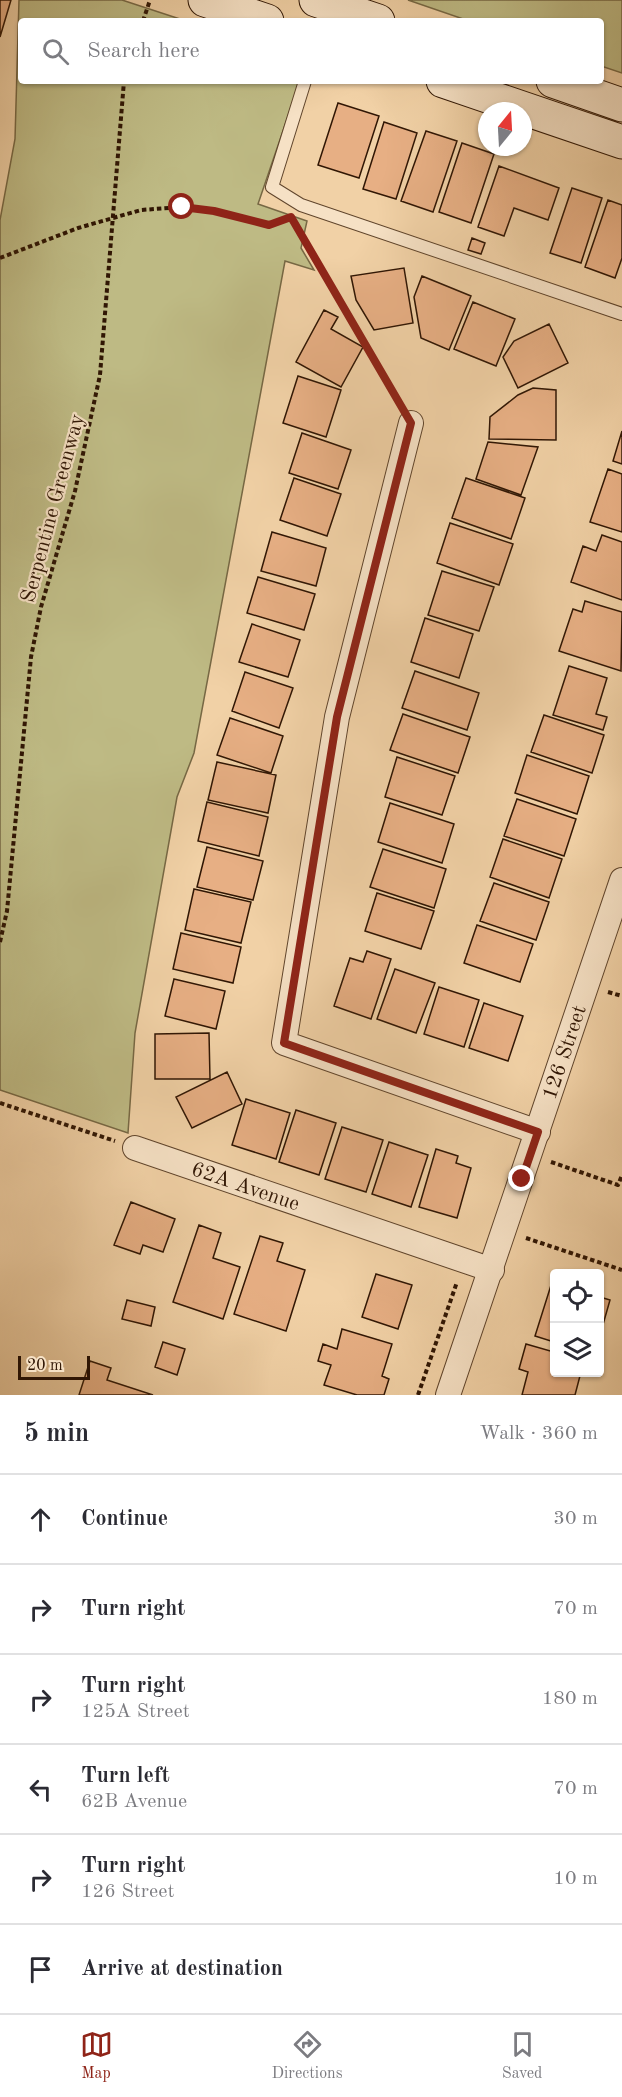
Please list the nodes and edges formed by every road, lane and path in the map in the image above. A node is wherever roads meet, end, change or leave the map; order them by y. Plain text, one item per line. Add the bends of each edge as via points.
1 (150, 0) edge
2 (206, 0) edge
3 (316, 0) edge
4 (144, 18) edge
5 (258, 18) edge
6 (369, 18) edge
7 (123, 84) edge
8 (304, 84) edge
9 (452, 84) edge
10 (562, 84) edge
11 (622, 105) edge
12 (622, 142) edge
13 (301, 205) junction
14 (115, 216) junction
15 (291, 217) junction
16 (0, 258) edge
17 (622, 314) edge
18 (411, 423) joint
19 (622, 881) edge
20 (0, 942) edge
21 (0, 1103) edge
22 (538, 1132) junction
23 (135, 1148) joint
24 (547, 1161) dead end
25 (622, 1175) edge
26 (526, 1238) dead end
27 (492, 1270) junction
28 (622, 1270) edge
29 (454, 1291) dead end
30 (418, 1395) edge
31 (448, 1395) edge

1 - 4 path
2 - 5 main road
3 - 6 main road
7 - 14 path, Serpentine Greenway
8 - 13 lane via 272,187
9 - 12 main road
10 - 11 main road
13 - 15 path
13 - 17 lane
14 - 15 path via 182,207 269,225
14 - 16 path
14 - 20 path, Serpentine Greenway via 100,375 75,491 41,607 31,657 7,911
15 - 18 path
18 - 22 street via 337,717 284,1043
19 - 22 street, 126 Street
21 - 23 path
22 - 27 street, 126 Street
23 - 27 street, 62A Avenue
24 - 25 path via 618,1185
26 - 28 path
27 - 31 street, 126 Street
29 - 30 path

